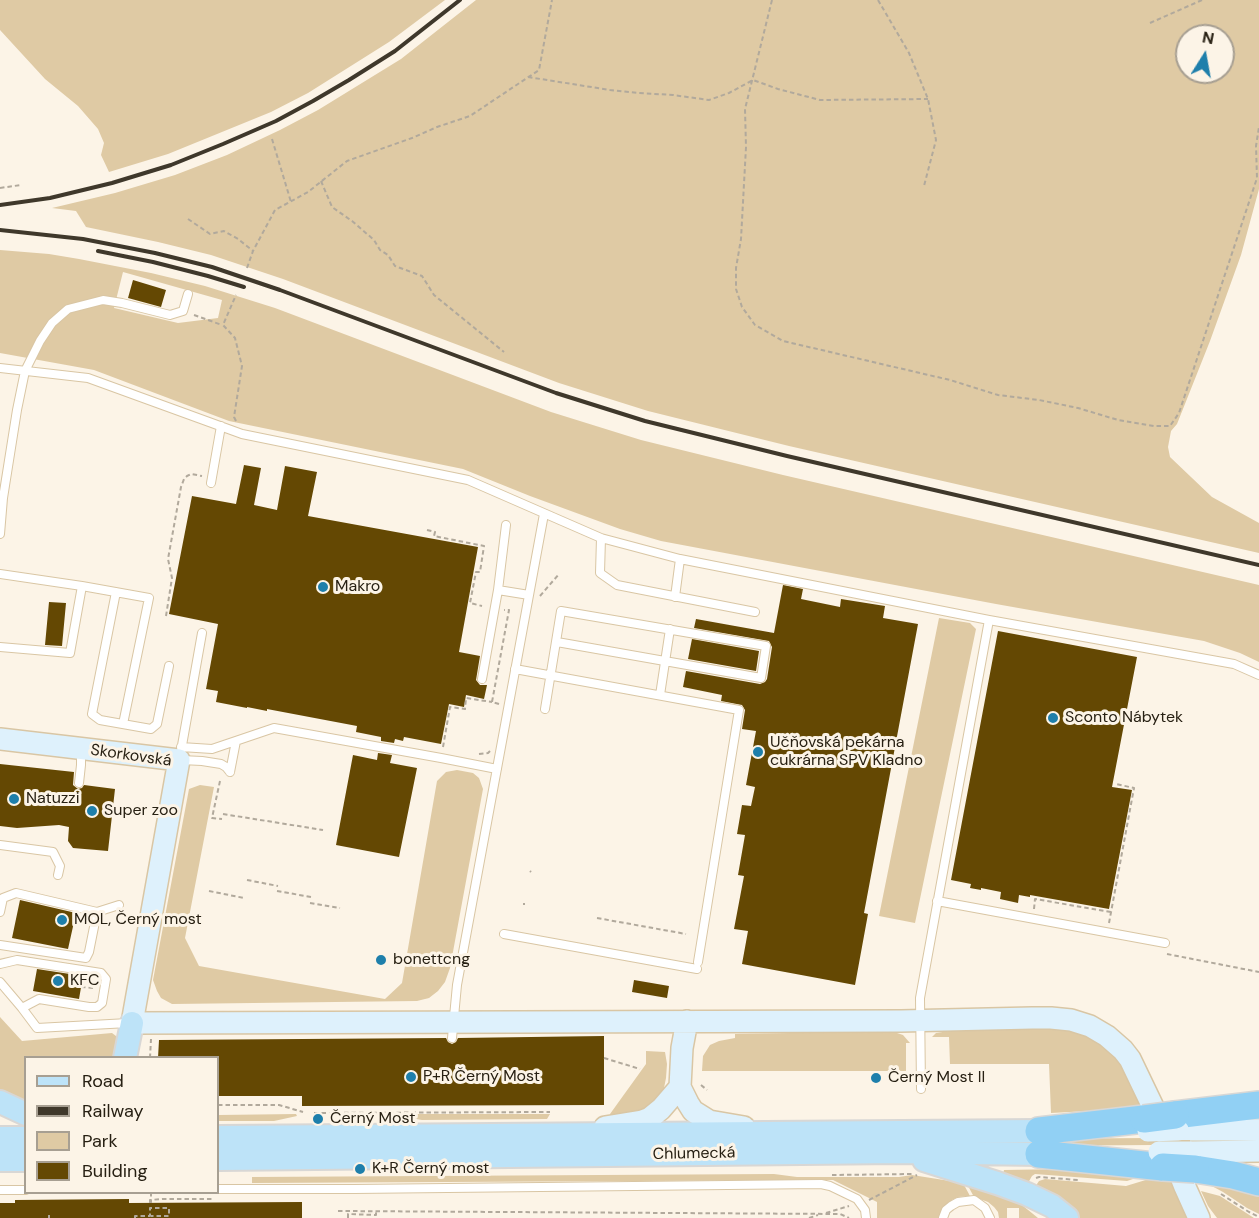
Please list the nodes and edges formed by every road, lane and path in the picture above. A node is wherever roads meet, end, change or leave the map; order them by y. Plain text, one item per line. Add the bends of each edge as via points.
1 (552, 0) edge
2 (772, 0) edge
3 (878, 0) edge
4 (1202, 0) edge
5 (1150, 23) dead end
6 (528, 77) junction
7 (753, 80) junction
8 (928, 99) junction
9 (1259, 127) edge
10 (272, 139) dead end
11 (321, 181) junction
12 (21, 185) dead end
13 (924, 186) dead end
14 (0, 188) edge
15 (291, 202) junction
16 (188, 219) dead end
17 (254, 251) junction
18 (247, 268) dead end
19 (188, 294) dead end
20 (237, 294) dead end
21 (183, 311) junction
22 (223, 325) junction
23 (504, 352) dead end
24 (0, 368) edge
25 (25, 371) junction
26 (221, 426) junction
27 (242, 434) junction
28 (196, 475) dead end
29 (211, 483) dead end
30 (544, 514) junction
31 (506, 525) dead end
32 (427, 531) dead end
33 (0, 534) edge
34 (602, 538) junction
35 (680, 559) junction
36 (0, 574) edge
37 (82, 586) junction
38 (498, 590) junction
39 (116, 592) junction
40 (529, 595) junction
41 (675, 597) junction
42 (482, 606) dead end
43 (501, 609) dead end
44 (755, 612) dead end
45 (166, 616) dead end
46 (989, 620) junction
47 (670, 630) junction
48 (202, 633) dead end
49 (557, 642) junction
50 (0, 647) edge
51 (665, 661) junction
52 (169, 666) dead end
53 (515, 669) junction
54 (552, 675) junction
55 (1259, 675) edge
56 (482, 679) dead end
57 (660, 695) junction
58 (492, 702) junction
59 (508, 706) junction
60 (545, 708) dead end
61 (123, 724) junction
62 (0, 739) edge
63 (236, 741) junction
64 (443, 747) dead end
65 (81, 749) junction
66 (491, 749) dead end
67 (471, 752) dead end
68 (180, 754) junction
69 (497, 769) junction
70 (220, 781) dead end
71 (79, 783) dead end
72 (1116, 784) dead end
73 (223, 814) dead end
74 (222, 819) dead end
75 (323, 830) dead end
76 (0, 845) edge
77 (58, 875) dead end
78 (247, 880) dead end
79 (278, 886) dead end
80 (209, 891) dead end
81 (277, 891) dead end
82 (311, 897) dead end
83 (244, 898) dead end
84 (937, 902) junction
85 (310, 903) dead end
86 (119, 904) dead end
87 (1, 906) edge
88 (340, 908) dead end
89 (1034, 909) dead end
90 (98, 912) junction
91 (1111, 912) junction
92 (597, 918) dead end
93 (1108, 926) dead end
94 (504, 934) dead end
95 (686, 934) dead end
96 (1165, 943) dead end
97 (0, 945) edge
98 (1163, 953) dead end
99 (0, 964) edge
100 (1259, 972) edge
101 (0, 982) edge
102 (81, 987) dead end
103 (94, 988) dead end
104 (22, 1008) junction
105 (919, 1020) junction
106 (687, 1021) junction
107 (132, 1023) junction
108 (452, 1030) junction
109 (151, 1038) dead end
110 (125, 1056) edge
111 (150, 1056) edge
112 (604, 1058) dead end
113 (640, 1069) dead end
114 (701, 1085) dead end
115 (680, 1087) junction
116 (921, 1089) dead end
117 (707, 1090) dead end
118 (0, 1102) edge
119 (219, 1105) edge
120 (1259, 1106) edge
121 (303, 1112) dead end
122 (550, 1112) dead end
123 (24, 1113) edge
124 (314, 1113) dead end
125 (1177, 1123) junction
126 (1259, 1130) edge
127 (777, 1133) junction
128 (545, 1134) junction
129 (219, 1137) edge
130 (0, 1138) edge
131 (24, 1138) edge
132 (1039, 1143) junction
133 (1259, 1151) edge
134 (900, 1152) junction
135 (219, 1159) edge
136 (0, 1160) edge
137 (24, 1160) edge
138 (1200, 1170) junction
139 (1259, 1182) edge
140 (219, 1189) edge
141 (24, 1190) edge
142 (0, 1191) edge
143 (162, 1199) dead end
144 (151, 1200) edge
145 (338, 1211) dead end
146 (376, 1212) junction
147 (151, 1216) dead end
148 (1259, 1217) edge
149 (135, 1218) edge
150 (348, 1218) edge
151 (849, 1218) edge
152 (866, 1218) edge
153 (943, 1218) edge
154 (990, 1218) edge
155 (1067, 1218) edge
156 (1199, 1218) edge

1 - 6 path via 539,70
2 - 7 path
3 - 8 path via 909,53
4 - 5 path
6 - 7 path via 709,100
6 - 11 path via 470,116 347,161
7 - 8 path via 820,100
7 - 9 path via 745,109 736,289 742,307 755,325 783,340 998,395 1039,400 1154,426 1170,426 1179,412 1257,178
8 - 13 path via 936,140
10 - 15 path
11 - 15 path
11 - 23 path via 332,207 374,240 395,266 422,276 434,295
12 - 14 path
15 - 17 path via 275,210
16 - 17 path via 210,234 224,231
17 - 18 path
19 - 21 lane
20 - 22 path
21 - 22 path
21 - 25 lane via 170,315 103,300 68,309 52,322
22 - 27 path via 235,338 242,366 234,417
24 - 25 lane
25 - 26 lane via 88,378
25 - 33 lane
26 - 27 lane
26 - 29 lane
27 - 30 lane via 468,480
28 - 45 path via 187,476 181,487 168,559 172,578
30 - 34 lane
30 - 40 lane
31 - 38 lane
32 - 42 path via 435,531 434,536 484,546 470,603
34 - 35 lane
34 - 41 lane via 600,573 617,585
35 - 41 lane
35 - 46 lane
36 - 37 lane
37 - 39 lane
37 - 50 lane via 70,653
38 - 40 lane
38 - 56 lane
39 - 61 lane via 92,714 99,720
39 - 61 lane via 149,598
40 - 53 lane
41 - 44 lane
43 - 58 path via 509,610
46 - 55 lane via 1234,664
46 - 84 lane
47 - 49 lane via 561,611
47 - 51 lane
47 - 51 lane via 766,646 761,678
48 - 68 lane
49 - 51 lane
49 - 54 lane
51 - 57 lane
52 - 61 lane via 157,724 151,729
53 - 54 lane
53 - 59 lane
54 - 57 lane
54 - 60 lane
57 - 94 lane via 739,710 697,965
58 - 59 path
58 - 64 path via 466,698 465,709 450,707
59 - 69 lane
62 - 65 street, Skorkovská
63 - 68 lane via 212,750
63 - 68 lane via 230,772 216,763
63 - 69 lane via 274,728
65 - 68 street, Skorkovská
65 - 71 lane
66 - 67 path via 488,753
68 - 107 street, Skorkovská
69 - 108 lane
70 - 74 path via 212,818
72 - 91 path via 1134,788
73 - 75 path
76 - 77 lane via 53,852 60,866
78 - 79 path
80 - 83 path
81 - 82 path
84 - 96 lane
84 - 105 lane
85 - 88 path
86 - 90 lane
87 - 90 lane via 3,898 16,893
89 - 91 path via 1035,899
90 - 97 lane via 86,958
91 - 93 path
92 - 95 path
98 - 100 path
99 - 104 lane via 17,960 101,973 106,979 102,1003 97,1007 39,999
101 - 104 lane
102 - 103 path
104 - 107 lane via 37,1028
105 - 106 street
105 - 116 lane
105 - 156 street via 1051,1018 1081,1022 1107,1036 1135,1066
106 - 108 street
106 - 115 street
107 - 108 street
107 - 110 main road
109 - 111 path
112 - 113 path
114 - 117 path
115 - 127 street via 693,1111 709,1121
115 - 128 street via 656,1114 642,1121
118 - 123 main road
119 - 121 path via 279,1105
120 - 125 highway via 1221,1107
122 - 124 path
125 - 126 street
125 - 132 highway, bridge
127 - 128 main road, Chlumecká
127 - 132 main road, Chlumecká
128 - 129 main road, Chlumecká
130 - 131 main road
132 - 134 main road, Chlumecká
132 - 138 highway, bridge via 1161,1160
133 - 138 street
134 - 135 main road, Chlumecká
134 - 155 main road via 1027,1194
136 - 137 main road
138 - 139 highway
138 - 148 path
140 - 152 lane via 821,1184 857,1199
141 - 142 lane
143 - 144 path, bridge
145 - 146 path
146 - 150 path via 348,1214
146 - 151 path via 840,1214
147 - 149 path via 169,1216 169,1208 150,1208 150,1216
153 - 154 lane via 951,1206 974,1200

